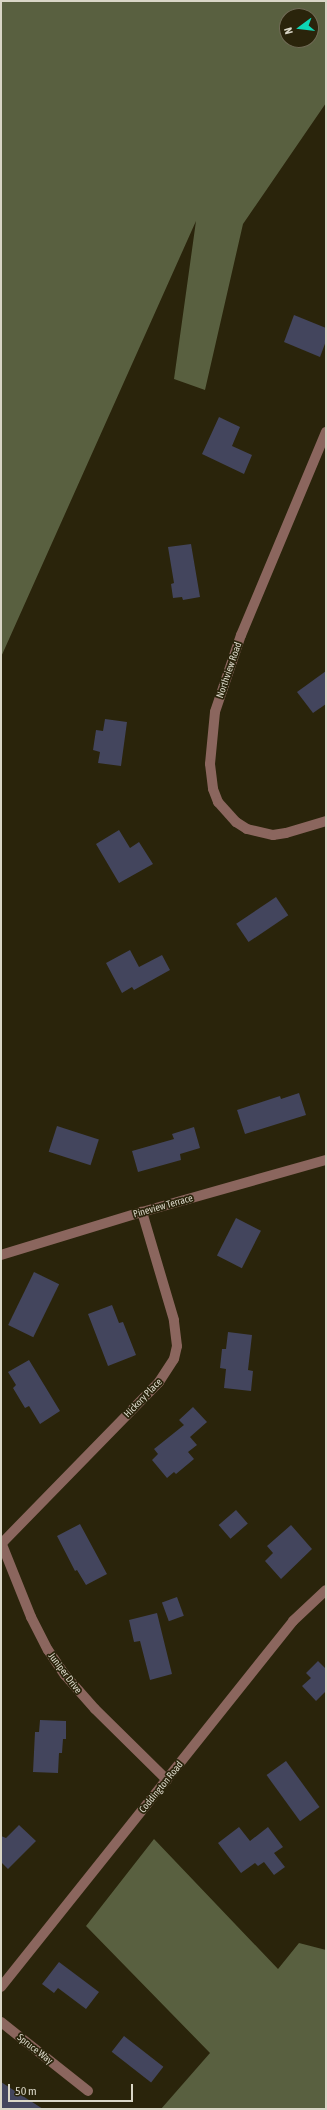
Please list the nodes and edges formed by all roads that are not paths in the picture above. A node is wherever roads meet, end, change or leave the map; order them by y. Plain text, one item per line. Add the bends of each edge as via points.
1 (326, 432) edge
2 (326, 821) edge
3 (326, 1160) edge
4 (142, 1212) junction
5 (1, 1255) edge
6 (1, 1542) edge
7 (326, 1590) edge
8 (167, 1780) junction
9 (1, 1987) edge
10 (1, 2022) edge
11 (88, 2091) dead end

1 - 2 street, Northview Road via 241,635 215,712 210,764 213,789 218,802 236,822 247,829 273,834 286,833
3 - 4 street, Pineview Terrace
4 - 5 street, Pineview Terrace
4 - 6 street, Hickory Place via 174,1320 177,1346 174,1359 160,1382
6 - 8 street, Juniper Drive via 31,1617 48,1650 65,1675 94,1709
7 - 8 street, Coddington Road via 293,1621
8 - 9 street, Coddington Road
10 - 11 street, Spruce Way

